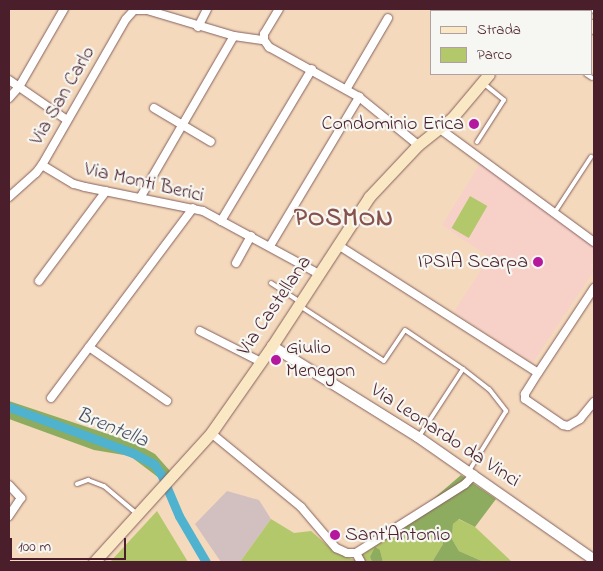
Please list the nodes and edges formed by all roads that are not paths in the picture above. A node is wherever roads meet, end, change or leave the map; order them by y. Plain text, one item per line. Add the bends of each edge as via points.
1 (64, 9) edge
2 (137, 9) edge
3 (207, 9) edge
4 (279, 9) edge
5 (388, 18) dead end
6 (198, 27) junction
7 (234, 36) junction
8 (264, 40) junction
9 (312, 69) junction
10 (588, 75) edge
11 (486, 78) edge
12 (592, 78) dead end
13 (9, 80) edge
14 (19, 87) junction
15 (346, 88) junction
16 (359, 96) junction
17 (9, 98) edge
18 (154, 108) dead end
19 (67, 120) junction
20 (182, 126) junction
21 (440, 129) junction
22 (211, 142) dead end
23 (477, 142) dead end
24 (418, 145) junction
25 (591, 157) dead end
26 (42, 165) junction
27 (106, 192) junction
28 (9, 197) edge
29 (140, 198) junction
30 (193, 208) junction
31 (555, 212) junction
32 (221, 221) junction
33 (251, 236) junction
34 (594, 242) edge
35 (338, 245) junction
36 (270, 246) junction
37 (236, 263) dead end
38 (319, 274) junction
39 (39, 281) dead end
40 (271, 283) dead end
41 (594, 288) edge
42 (300, 304) junction
43 (200, 331) dead end
44 (272, 346) junction
45 (89, 347) junction
46 (261, 362) junction
47 (463, 368) junction
48 (538, 373) junction
49 (51, 398) dead end
50 (166, 401) dead end
51 (594, 402) edge
52 (211, 433) junction
53 (418, 437) junction
54 (472, 473) junction
55 (77, 484) dead end
56 (9, 485) edge
57 (137, 515) junction
58 (9, 516) edge
59 (356, 553) junction
60 (594, 560) edge
61 (94, 562) edge
62 (361, 562) edge

1 - 14 street
2 - 6 street, Via San Carlo
2 - 19 street, Via San Carlo via 126,19
3 - 6 street
4 - 8 street via 264,34
5 - 15 street
6 - 7 street, Via San Carlo
7 - 8 street, Via San Carlo
7 - 20 street
8 - 9 street via 269,47
9 - 15 street
9 - 32 street
10 - 12 lane
11 - 21 main road, Via Castellana
11 - 23 lane via 504,100
13 - 14 street
14 - 17 street
14 - 19 street
15 - 16 street
16 - 24 street
16 - 36 street
18 - 20 street
19 - 26 street, Via San Carlo
20 - 22 street
20 - 29 street
21 - 24 main road, Via Castellana
21 - 31 street
24 - 35 main road, Via Castellana via 368,197
25 - 31 lane
26 - 27 street, Via Monti Berici via 74,184
26 - 28 street, Via San Carlo
27 - 29 street, Via Monti Berici
27 - 39 street
29 - 30 street, Via Monti Berici
30 - 32 street, Via Monti Berici
30 - 45 street
31 - 34 street
32 - 33 street, Via Monti Berici
33 - 36 street, Via Monti Berici
33 - 37 street
35 - 38 main road, Via Castellana
35 - 48 street
36 - 38 street, Via Monti Berici
38 - 42 main road, Via Castellana
40 - 42 lane
41 - 48 street
42 - 44 main road, Via Castellana
42 - 47 lane via 384,361 405,330
43 - 46 street
44 - 46 main road, Via Castellana
44 - 53 street, Via Leonardo da Vinci
45 - 49 street
45 - 50 street
46 - 52 main road, Via Castellana
47 - 53 lane
47 - 54 lane via 490,389 506,410
48 - 51 street via 525,399 563,425 568,426 580,419
52 - 57 main road, Via Castellana
52 - 59 street via 301,507 336,548
53 - 54 street, Via Leonardo da Vinci
54 - 59 street via 465,484
54 - 60 street, Via Leonardo da Vinci
55 - 57 lane via 88,480 104,486
56 - 58 street via 21,498
57 - 61 main road, Via Castellana
59 - 62 street

